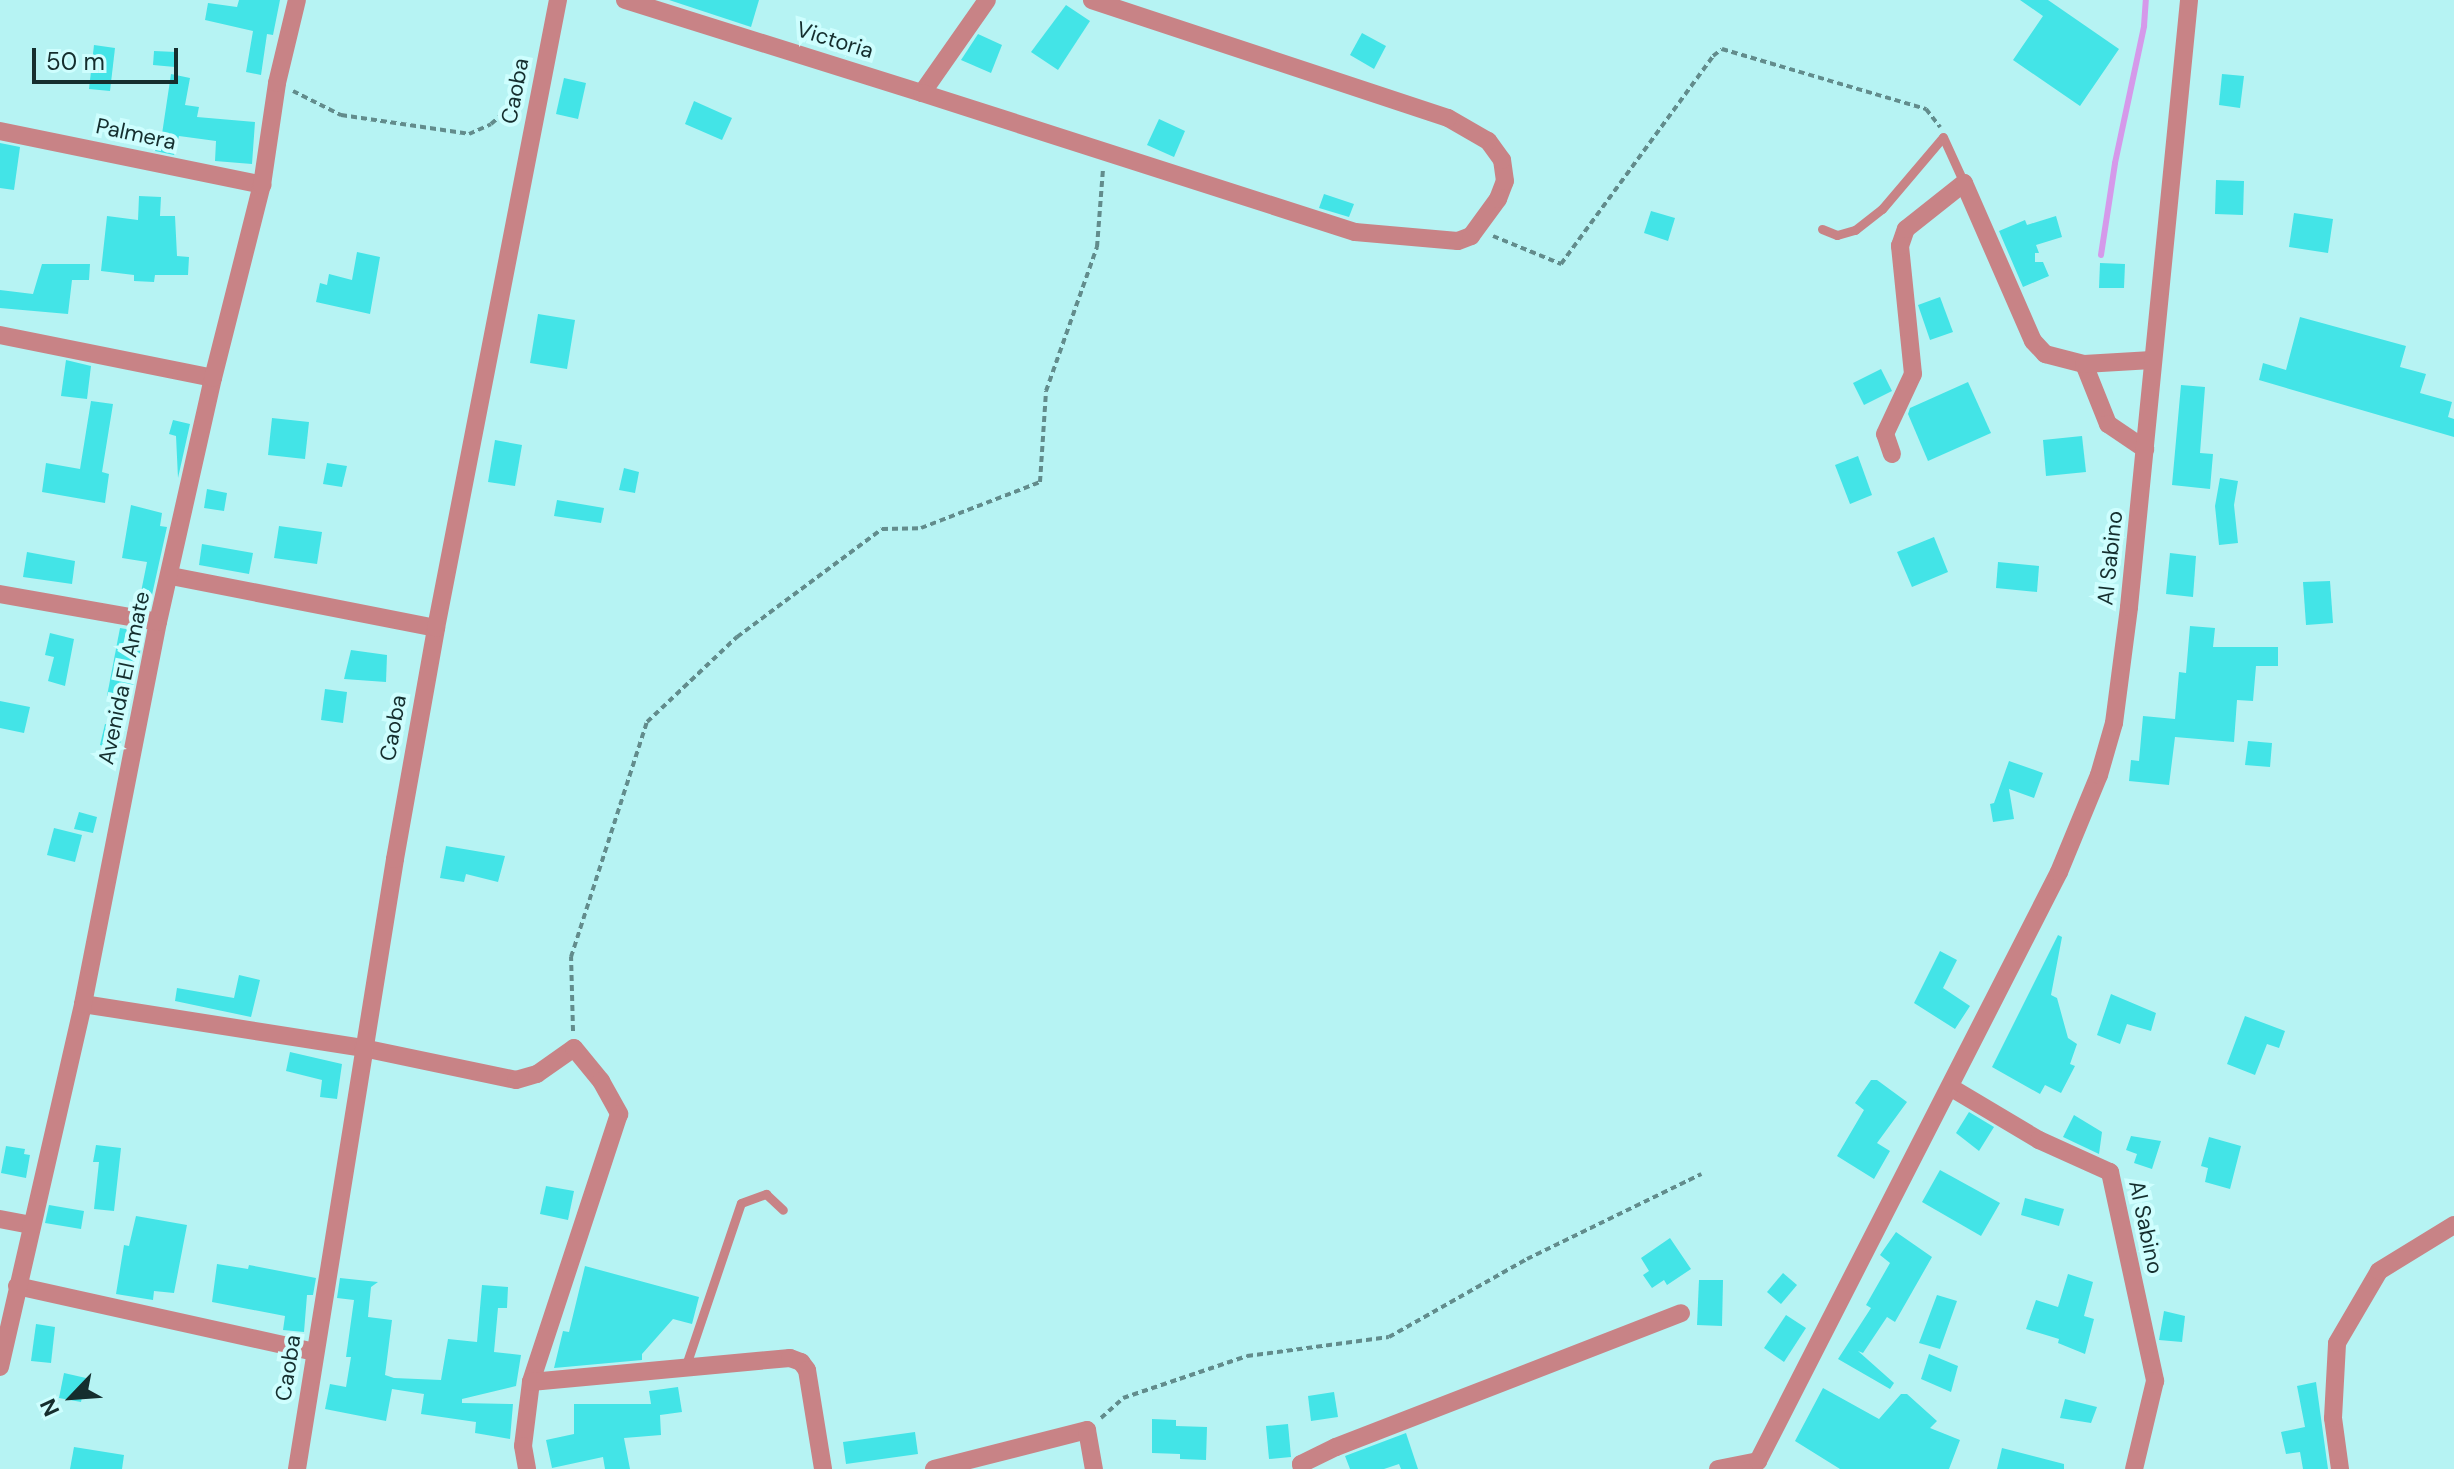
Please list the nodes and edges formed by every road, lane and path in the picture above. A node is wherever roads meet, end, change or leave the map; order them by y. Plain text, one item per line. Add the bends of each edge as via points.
1 (297, 0) edge
2 (558, 0) edge
3 (625, 0) edge
4 (987, 0) edge
5 (1092, 0) edge
6 (2189, 0) edge
7 (541, 82) junction
8 (277, 83) junction
9 (922, 93) junction
10 (0, 131) edge
11 (1943, 137) junction
12 (1104, 154) junction
13 (1964, 183) junction
14 (262, 185) junction
15 (1477, 229) junction
16 (1822, 229) dead end
17 (0, 335) edge
18 (2152, 360) junction
19 (2084, 364) junction
20 (213, 378) junction
21 (2145, 449) junction
22 (1892, 454) dead end
23 (171, 576) junction
24 (0, 594) edge
25 (158, 622) junction
26 (436, 628) junction
27 (83, 1004) junction
28 (363, 1048) junction
29 (574, 1048) junction
30 (1950, 1087) junction
31 (1701, 1174) dead end
32 (783, 1210) dead end
33 (0, 1219) edge
34 (30, 1225) junction
35 (2454, 1225) edge
36 (17, 1286) junction
37 (1681, 1313) dead end
38 (315, 1352) junction
39 (0, 1367) edge
40 (685, 1370) junction
41 (531, 1382) junction
42 (1087, 1430) junction
43 (1754, 1465) edge
44 (1298, 1467) edge
45 (297, 1469) edge
46 (527, 1469) edge
47 (823, 1469) edge
48 (934, 1469) edge
49 (1094, 1469) edge
50 (1718, 1469) edge
51 (2134, 1469) edge
52 (2340, 1469) edge

1 - 8 street, Avenida El Amate
2 - 7 street, Caoba
3 - 9 street, Victoria
4 - 9 street
5 - 15 street via 1448,118 1488,141 1502,160 1505,181
6 - 18 street, Al Sabino
7 - 8 path via 491,124 469,134 341,115
7 - 26 street, Caoba
8 - 14 street, Avenida El Amate
9 - 12 street, Victoria
10 - 14 street, Palmera
11 - 13 lane
11 - 15 path via 1939,121 1926,109 1722,49 1561,264
11 - 16 lane via 1882,209 1855,230 1837,235
12 - 15 street, Victoria via 1355,232 1458,241
12 - 29 path via 1097,247 1046,391 1040,482 921,528 882,529 737,637 647,722 571,957
13 - 19 street via 2033,341 2045,354
13 - 22 street via 1906,229 1900,246 1913,374 1885,434
14 - 20 street, Avenida El Amate
17 - 20 street
18 - 19 street
18 - 21 street, Al Sabino
19 - 21 street via 2108,424
20 - 23 street, Avenida El Amate
21 - 30 street, Al Sabino via 2114,723 2099,775 2059,872
23 - 25 street, Avenida El Amate
23 - 26 street
24 - 25 street
25 - 27 street, Avenida El Amate
26 - 28 street, Caoba
27 - 28 street
27 - 34 street, Avenida El Amate
28 - 29 street via 516,1080 537,1074
28 - 38 street, Caoba
29 - 41 street via 619,1114
30 - 43 street, Al Sabino
30 - 51 street, Al Sabino via 2039,1140 2110,1172 2155,1381
31 - 42 path via 1527,1259 1389,1337 1247,1356 1123,1398
32 - 40 lane via 766,1194 741,1203
33 - 34 street
34 - 36 street, Avenida El Amate
35 - 52 street via 2379,1271 2337,1343 2333,1418
36 - 38 street
36 - 39 street, Avenida El Amate
37 - 44 street via 1336,1447
38 - 45 street, Caoba
40 - 41 street
40 - 47 street via 790,1358 801,1362 807,1370
41 - 46 street via 523,1446
42 - 48 street
42 - 49 street
43 - 50 street

